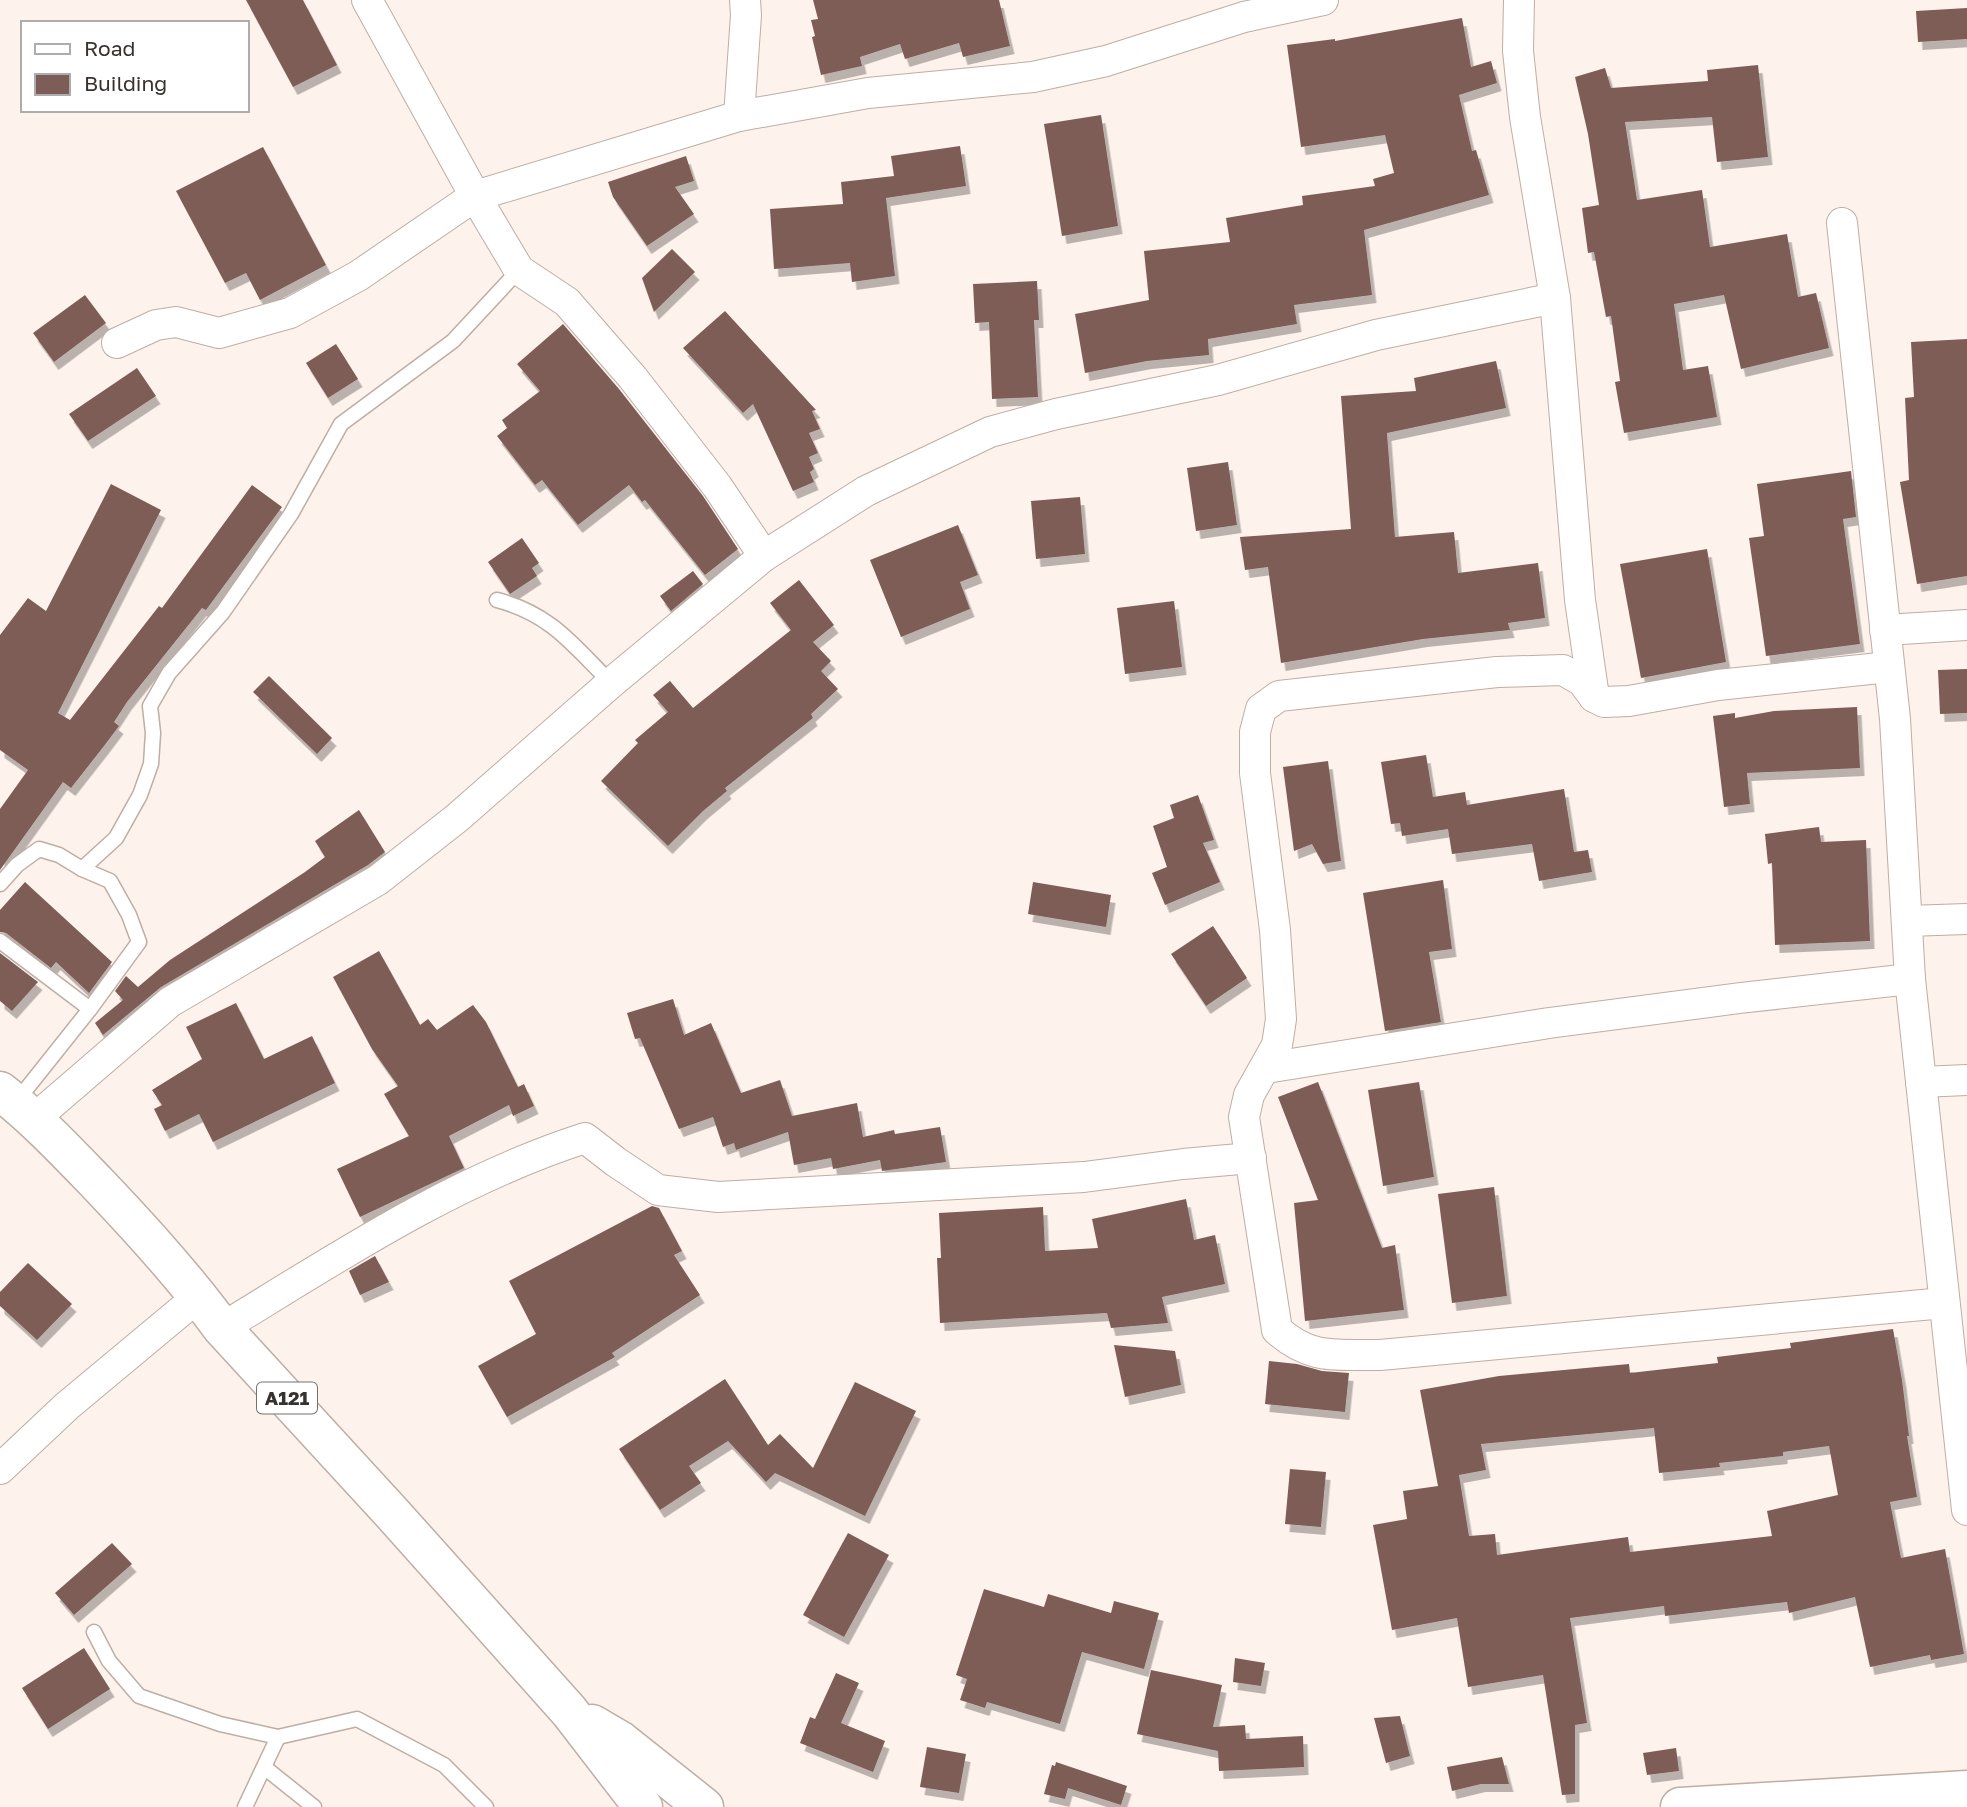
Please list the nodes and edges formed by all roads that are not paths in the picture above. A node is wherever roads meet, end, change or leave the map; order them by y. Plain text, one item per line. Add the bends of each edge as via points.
1 (367, 0) edge
2 (744, 0) edge
3 (1323, 0) edge
4 (1519, 0) edge
5 (739, 116) junction
6 (475, 196) junction
7 (1842, 223) dead end
8 (519, 270) junction
9 (1555, 298) junction
10 (117, 343) dead end
11 (764, 556) junction
12 (497, 600) dead end
13 (1967, 625) edge
14 (1885, 630) junction
15 (1889, 667) junction
16 (611, 683) junction
17 (1594, 698) junction
18 (82, 869) junction
19 (0, 884) edge
20 (1967, 919) edge
21 (1906, 921) junction
22 (0, 941) edge
23 (1910, 979) junction
24 (90, 1009) junction
25 (1266, 1068) junction
26 (1967, 1080) edge
27 (1921, 1082) junction
28 (16, 1105) edge
29 (1251, 1158) junction
30 (199, 1296) junction
31 (1944, 1303) junction
32 (222, 1328) junction
33 (1960, 1382) edge
34 (0, 1469) edge
35 (1967, 1510) edge
36 (94, 1632) dead end
37 (569, 1711) junction
38 (278, 1737) junction
39 (264, 1767) junction
40 (1967, 1790) edge
41 (245, 1807) edge
42 (313, 1807) edge
43 (486, 1807) edge
44 (643, 1807) edge
45 (704, 1807) edge
46 (1680, 1807) edge

1 - 6 street
2 - 5 street
3 - 5 street via 1244,17 1106,61 1033,76 868,93
4 - 9 street via 1518,51 1525,117
5 - 6 street
6 - 8 street
6 - 10 street via 358,276 290,313 219,333 176,322 156,325
7 - 14 street
8 - 11 street via 568,302 717,486
8 - 18 lane via 453,341 341,424 291,514 223,612 169,673 150,706 151,764 141,795 116,838
9 - 11 street via 1376,335 1218,380 990,432 866,491
9 - 17 street via 1580,600
11 - 16 street
12 - 16 lane via 522,606 554,626
13 - 14 street
14 - 15 street
15 - 17 street via 1718,685 1629,701
15 - 21 street
16 - 28 street via 457,818 378,880 170,1002
17 - 25 street via 1582,681 1563,670 1549,670 1279,696 1261,709 1255,732 1255,773 1281,1019 1277,1045
18 - 19 lane via 39,849
18 - 24 lane via 110,881 139,942
20 - 21 street
21 - 23 street
22 - 24 lane
23 - 25 street via 1549,1023
23 - 27 street
24 - 28 lane
25 - 29 street via 1249,1095 1244,1118
26 - 27 street
27 - 31 street
28 - 30 main road, A121 via 136,1222
29 - 31 street via 1277,1330 1318,1354 1380,1355
29 - 32 street via 1084,1177 718,1196 658,1190 584,1138 536,1154 396,1222
30 - 32 main road, A121
30 - 34 street via 66,1406
31 - 33 street
32 - 37 main road, A121
33 - 35 street
36 - 38 lane via 108,1661 139,1696 220,1724
37 - 44 main road, A121
37 - 45 main road, A121 via 621,1741
38 - 39 lane
38 - 43 lane via 357,1719 444,1765
39 - 41 lane
39 - 42 lane
40 - 46 main road

